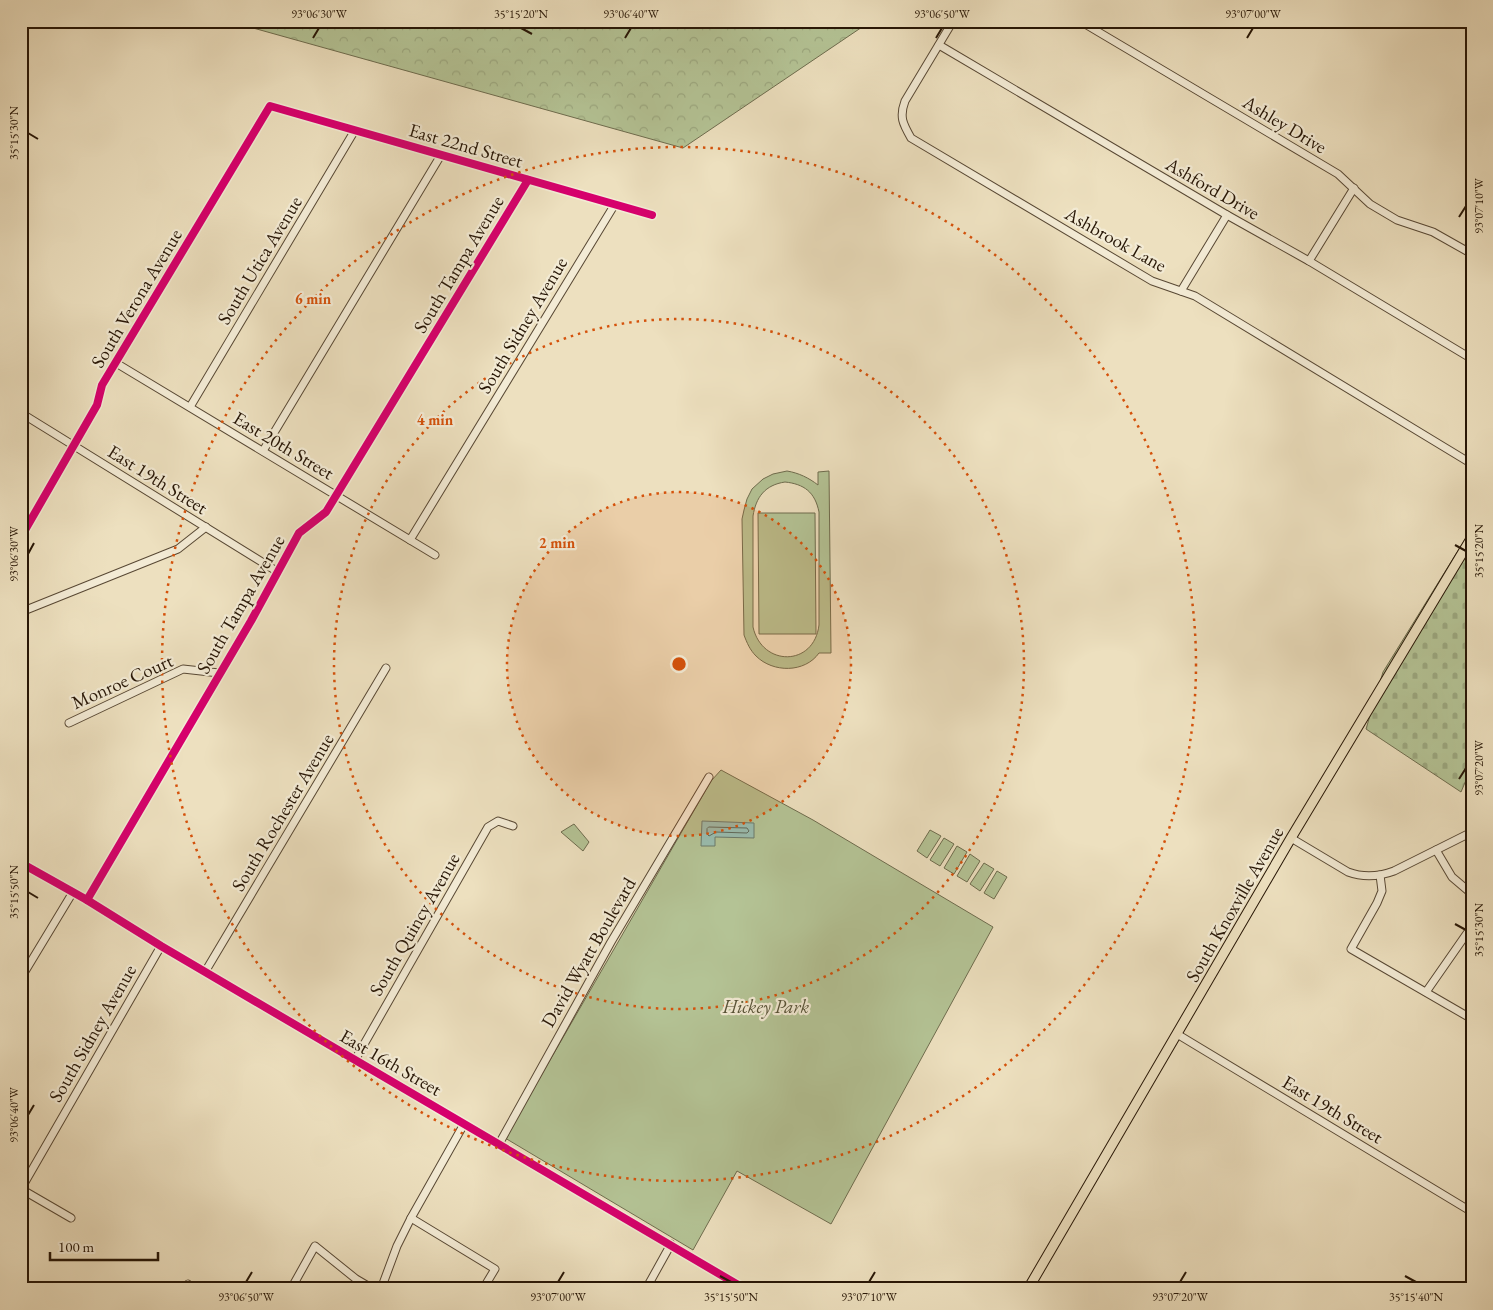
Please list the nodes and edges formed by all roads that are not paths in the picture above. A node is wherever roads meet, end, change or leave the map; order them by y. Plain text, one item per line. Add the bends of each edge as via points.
1 (953, 21) edge
2 (1080, 21) edge
3 (939, 45) junction
4 (270, 106) joint
5 (355, 130) junction
6 (441, 155) junction
7 (528, 180) junction
8 (1354, 188) junction
9 (614, 204) junction
10 (652, 215) dead end
11 (1227, 215) junction
12 (1472, 254) edge
13 (1309, 261) junction
14 (1182, 291) junction
15 (1472, 359) edge
16 (116, 363) junction
17 (190, 407) junction
18 (21, 413) edge
19 (73, 446) junction
20 (263, 451) junction
21 (1472, 464) edge
22 (337, 496) junction
23 (206, 527) junction
24 (21, 537) edge
25 (1472, 537) edge
26 (410, 540) junction
27 (435, 555) dead end
28 (278, 572) junction
29 (21, 612) edge
30 (386, 668) dead end
31 (220, 672) junction
32 (68, 723) dead end
33 (709, 777) dead end
34 (513, 826) dead end
35 (1472, 832) edge
36 (1291, 838) junction
37 (1436, 850) junction
38 (21, 863) edge
39 (1380, 876) junction
40 (73, 892) junction
41 (1472, 894) edge
42 (87, 900) junction
43 (1472, 926) edge
44 (161, 946) junction
45 (205, 972) junction
46 (21, 978) edge
47 (1426, 992) junction
48 (1472, 1018) edge
49 (1176, 1034) junction
50 (355, 1060) junction
51 (464, 1124) junction
52 (499, 1144) junction
53 (21, 1189) edge
54 (1472, 1212) edge
55 (71, 1218) dead end
56 (411, 1218) junction
57 (671, 1244) junction
58 (291, 1289) edge
59 (373, 1289) edge
60 (381, 1289) edge
61 (483, 1289) edge
62 (646, 1289) edge
63 (745, 1289) edge
64 (1028, 1289) edge

1 - 3 street, Ashbrook Lane
2 - 8 street, Ashley Drive via 1338,174
3 - 11 street, Ashford Drive
3 - 14 street, Ashbrook Lane via 905,101 903,124 911,138 1152,281
4 - 5 street, East 22nd Street
4 - 16 street, South Verona Avenue
5 - 6 street, East 22nd Street
5 - 17 street, South Utica Avenue
6 - 7 street, East 22nd Street
6 - 20 street
7 - 9 street, East 22nd Street
7 - 22 street, South Tampa Avenue
8 - 12 street, Ashley Drive via 1370,204 1397,220 1433,232
8 - 13 street
9 - 10 street, East 22nd Street
9 - 26 street, South Sidney Avenue
11 - 13 street, Ashford Drive
11 - 14 street
13 - 15 street, Ashford Drive
14 - 21 street, Ashbrook Lane
16 - 17 street, East 20th Street
16 - 19 street, South Verona Avenue
17 - 20 street, East 20th Street
18 - 19 street, East 19th Street
19 - 23 street, East 19th Street
19 - 24 street, South Verona Avenue
20 - 22 street, East 20th Street
22 - 26 street, East 20th Street
22 - 28 street, South Tampa Avenue via 326,512 299,533
23 - 28 street, East 19th Street
23 - 29 street via 178,549
25 - 36 main road, South Knoxville Avenue
26 - 27 street, East 20th Street
28 - 31 street, South Tampa Avenue
30 - 45 street, South Rochester Avenue
31 - 32 street, Monroe Court via 184,669
31 - 42 street, South Tampa Avenue
33 - 52 street, David Wyatt Boulevard via 611,942
34 - 50 street, South Quincy Avenue via 498,821 488,826
35 - 37 street
36 - 39 street via 1348,872
36 - 49 main road, South Knoxville Avenue
37 - 39 street
37 - 41 street via 1452,877
38 - 40 street, East 16th Street
39 - 47 street via 1382,891 1351,948
40 - 42 street, East 16th Street
40 - 46 street
42 - 44 street, East 16th Street
43 - 47 street
44 - 45 street, East 16th Street
44 - 53 street, South Sidney Avenue
45 - 50 street, East 16th Street
47 - 48 street
49 - 54 street, East 19th Street
49 - 64 main road, South Knoxville Avenue
50 - 51 street, East 16th Street
51 - 52 street, East 16th Street
51 - 56 street
52 - 57 street, East 16th Street
53 - 55 street
56 - 60 street
56 - 61 street via 495,1270
57 - 62 street
57 - 63 street, East 16th Street
58 - 59 street via 314,1246

